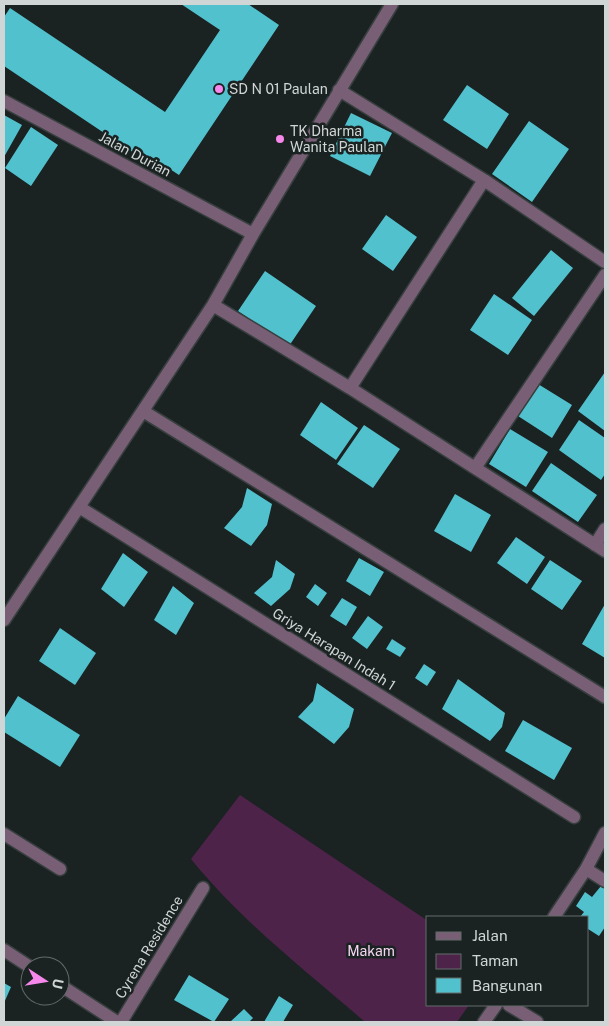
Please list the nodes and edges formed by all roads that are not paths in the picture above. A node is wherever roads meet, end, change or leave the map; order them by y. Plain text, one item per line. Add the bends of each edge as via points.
1 (392, 4) edge
2 (339, 90) junction
3 (4, 101) edge
4 (484, 180) junction
5 (252, 234) junction
6 (605, 262) edge
7 (605, 275) edge
8 (212, 305) junction
9 (350, 388) junction
10 (143, 411) junction
11 (475, 468) junction
12 (79, 508) junction
13 (605, 529) edge
14 (600, 548) edge
15 (4, 620) edge
16 (605, 697) edge
17 (574, 817) dead end
18 (4, 834) edge
19 (605, 834) edge
20 (60, 869) dead end
21 (586, 869) junction
22 (605, 881) edge
23 (203, 888) dead end
24 (555, 916) edge
25 (4, 950) edge
26 (20, 960) edge
27 (70, 991) edge
28 (495, 1006) edge
29 (511, 1006) edge
30 (117, 1022) edge
31 (121, 1022) edge
32 (484, 1022) edge
33 (537, 1022) edge

1 - 2 street
2 - 4 street
2 - 5 street
3 - 5 street, Jalan Durian
4 - 6 street
4 - 9 street
5 - 8 street
7 - 11 street
8 - 9 street
8 - 10 street
9 - 11 street
10 - 12 street
10 - 16 street
11 - 14 street
12 - 15 street
12 - 17 street, Griya Harapan Indah 1
13 - 14 street
18 - 20 street
19 - 21 street
21 - 22 street
21 - 24 street
23 - 31 street, Cyrena Residence
25 - 26 street
27 - 30 street
28 - 32 street
29 - 33 street

